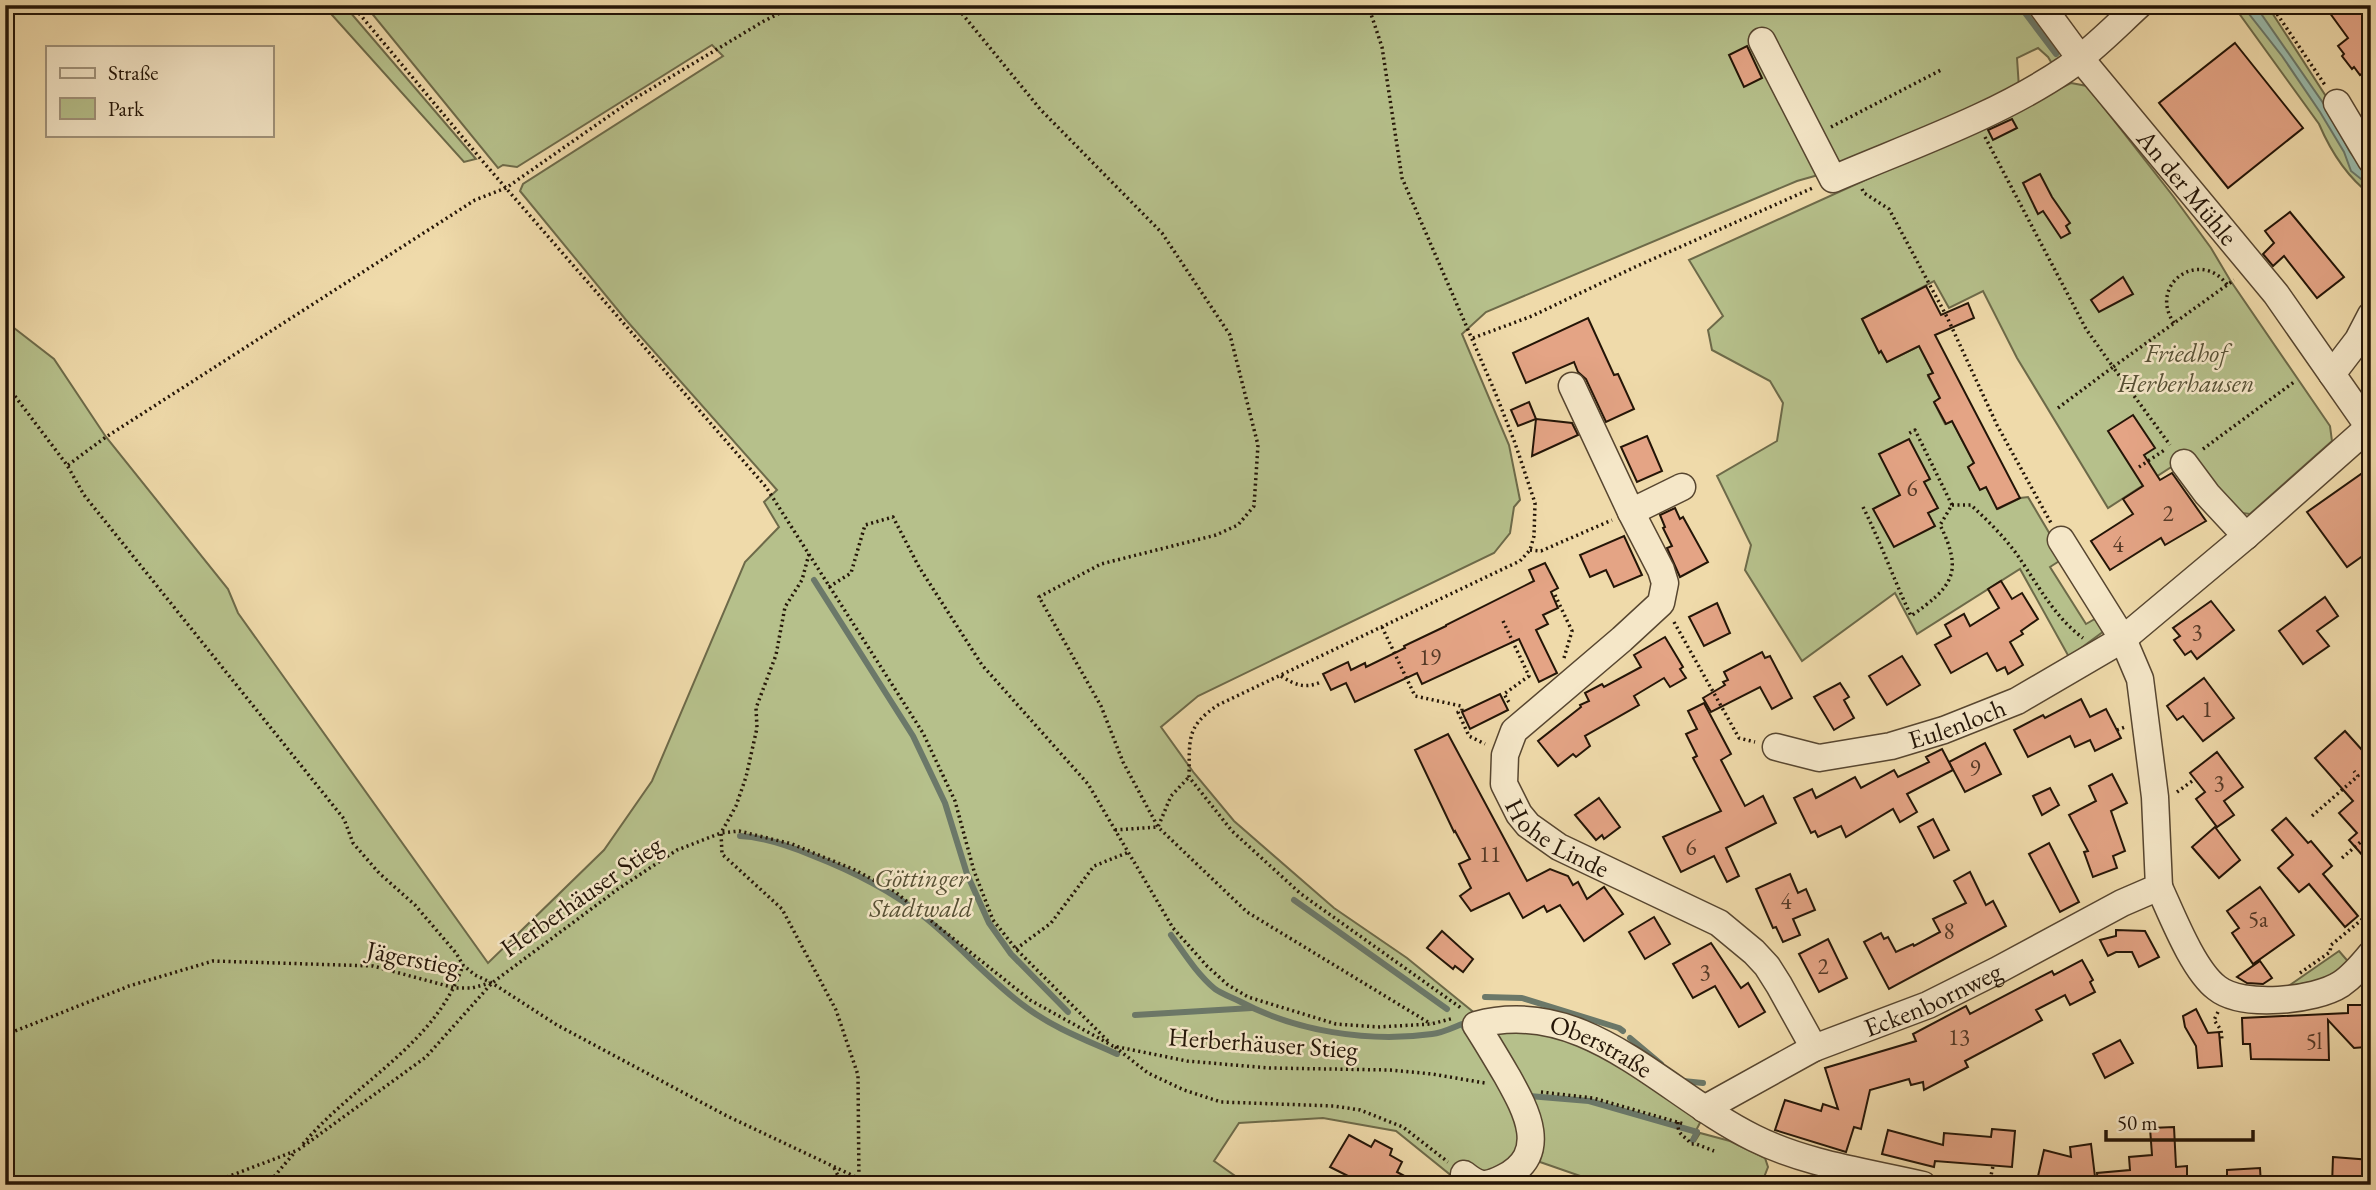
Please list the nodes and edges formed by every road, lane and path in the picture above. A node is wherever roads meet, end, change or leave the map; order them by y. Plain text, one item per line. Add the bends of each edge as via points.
1 (352, 5) edge
2 (796, 5) edge
3 (955, 5) edge
4 (1367, 5) edge
5 (2040, 5) edge
6 (2139, 5) edge
7 (2271, 5) edge
8 (1762, 41) dead end
9 (2080, 58) junction
10 (1941, 70) dead end
11 (2337, 103) joint
12 (1976, 118) junction
13 (1828, 128) dead end
14 (2371, 160) edge
15 (1842, 175) junction
16 (506, 188) junction
17 (2228, 285) junction
18 (2242, 287) dead end
19 (2371, 315) edge
20 (2175, 323) junction
21 (1473, 338) junction
22 (2113, 367) junction
23 (2332, 374) junction
24 (2294, 382) dead end
25 (5, 383) edge
26 (1572, 386) dead end
27 (2058, 408) dead end
28 (2370, 428) edge
29 (1908, 434) dead end
30 (2184, 463) joint
31 (67, 465) junction
32 (2139, 467) dead end
33 (1682, 487) dead end
34 (1952, 505) junction
35 (1863, 507) dead end
36 (1631, 512) junction
37 (2246, 536) junction
38 (2061, 540) joint
39 (1530, 550) junction
40 (809, 554) junction
41 (829, 587) junction
42 (1555, 595) dead end
43 (1672, 618) dead end
44 (1503, 621) dead end
45 (1382, 627) junction
46 (2112, 646) junction
47 (1281, 676) junction
48 (1321, 682) dead end
49 (1554, 697) junction
50 (1512, 707) dead end
51 (1469, 736) dead end
52 (1776, 747) joint
53 (2354, 771) dead end
54 (1189, 777) junction
55 (2312, 816) dead end
56 (1158, 827) junction
57 (1115, 830) junction
58 (721, 833) junction
59 (2371, 833) edge
60 (1129, 852) junction
61 (2342, 858) dead end
62 (2159, 887) junction
63 (2371, 912) edge
64 (1016, 948) junction
65 (2371, 954) edge
66 (463, 965) junction
67 (2296, 976) dead end
68 (492, 983) junction
69 (455, 988) junction
70 (2226, 994) junction
71 (1431, 1024) junction
72 (5, 1035) edge
73 (2220, 1040) dead end
74 (1113, 1046) junction
75 (1814, 1048) junction
76 (1514, 1089) junction
77 (1695, 1117) junction
78 (1678, 1122) junction
79 (298, 1150) junction
80 (1714, 1152) dead end
81 (832, 1166) junction
82 (1993, 1166) dead end
83 (1455, 1167) joint
84 (860, 1179) junction
85 (206, 1185) edge
86 (267, 1185) edge
87 (843, 1185) edge
88 (859, 1185) edge
89 (880, 1185) edge
90 (1923, 1185) edge
91 (1989, 1185) edge

1 - 16 path
2 - 16 path via 629,102
3 - 56 path via 1040,109 1162,233 1230,335 1258,446 1254,506 1238,526 1101,564 1039,597 1101,706 1123,762
4 - 21 path via 1382,47 1402,178
5 - 9 street, An der Mühle
6 - 9 street
7 - 11 path
8 - 15 street
9 - 12 street via 2035,89
9 - 23 street, An der Mühle via 2261,275
10 - 13 path
11 - 14 street
12 - 15 street
12 - 22 path via 2086,329
15 - 21 path via 1532,316
15 - 38 path via 1889,209 1947,317 1997,425
16 - 31 path via 475,200
16 - 40 path via 766,487
17 - 18 path via 2235,280
17 - 20 path
17 - 20 path via 2206,270 2180,275 2167,298
19 - 23 street
20 - 22 path
21 - 39 path via 1531,489 1536,518
22 - 27 path
22 - 32 path via 2171,446
23 - 28 street, An der Mühle
24 - 30 path
25 - 31 path
26 - 36 street, Hohe Linde
28 - 37 street, Eulenloch
29 - 34 path via 1915,430
30 - 37 street
31 - 66 path via 84,495 344,819 353,842 415,905
33 - 36 street
34 - 35 path via 1940,524 1953,554 1951,574 1941,594 1911,616
34 - 46 path via 1971,505 1988,521 2021,559 2064,623
36 - 39 path via 1541,551
36 - 49 street, Hohe Linde via 1661,570 1665,583 1661,603
37 - 46 street, Eulenloch
38 - 46 street
39 - 45 path via 1505,568
40 - 41 path
40 - 58 path via 802,580 785,607 776,654 756,708 757,728 746,776
41 - 57 path via 850,573 864,524 892,517 982,665 1088,784
41 - 64 path via 923,733 955,801 993,920
42 - 49 path via 1572,631
43 - 52 path via 1739,738
44 - 50 path via 1529,676 1504,694
45 - 47 path
45 - 51 path via 1415,696 1461,706 1458,712
46 - 52 street, Eulenloch via 2017,701 1891,746 1819,758
46 - 62 street via 2140,679
47 - 48 path via 1302,686
47 - 54 path via 1218,705 1197,721
49 - 75 street, Hohe Linde via 1514,731 1505,755 1504,784 1519,814 1559,847 1701,912 1728,930 1767,966
53 - 55 path via 2358,776
54 - 56 path via 1171,796
54 - 71 path via 1232,831 1301,894 1464,1010 1458,1017
56 - 57 path
56 - 71 path via 1247,912
57 - 60 path
58 - 68 path, Herberhäuser Stieg via 677,850
58 - 74 path, Herberhäuser Stieg via 739,831 792,845 894,891 1030,1000
58 - 84 path via 722,854 782,909 836,1010 858,1075
59 - 61 path
60 - 64 path via 1094,866 1051,923
60 - 71 path via 1173,928 1207,966 1248,997 1336,1024
62 - 70 street via 2202,971
62 - 75 street, Eckenbornweg via 1928,1005
63 - 67 path via 2331,945 2330,953
64 - 74 path
65 - 70 street via 2341,984 2313,995 2244,999
66 - 68 path
66 - 69 path
68 - 69 path, Jägerstieg
68 - 79 path, Herberhäuser Stieg via 426,1057
68 - 81 path, Jägerstieg via 665,1084
69 - 72 path, Jägerstieg via 373,966 213,961 129,986
69 - 79 path via 418,1038 333,1111
70 - 73 path via 2214,1020 2221,1030
74 - 76 path, Herberhäuser Stieg via 1187,1061 1390,1070
74 - 83 path via 1148,1073 1221,1102 1360,1110 1403,1127
75 - 77 street, Eckenbornweg
76 - 77 street, Oberstraße via 1476,1025 1542,1020 1584,1033 1604,1042
76 - 78 path, Herberhäuser Stieg via 1593,1098
76 - 83 street, Oberstraße via 1531,1129 1524,1159 1490,1184 1477,1184
77 - 78 path, Herberhäuser Stieg
77 - 90 street, Oberstraße via 1787,1152
78 - 80 path via 1678,1133 1691,1144
79 - 85 path, Herberhäuser Stieg
79 - 86 path
81 - 84 path, Jägerstieg
81 - 87 path
82 - 91 path
84 - 88 path
84 - 89 path, Jägerstieg

